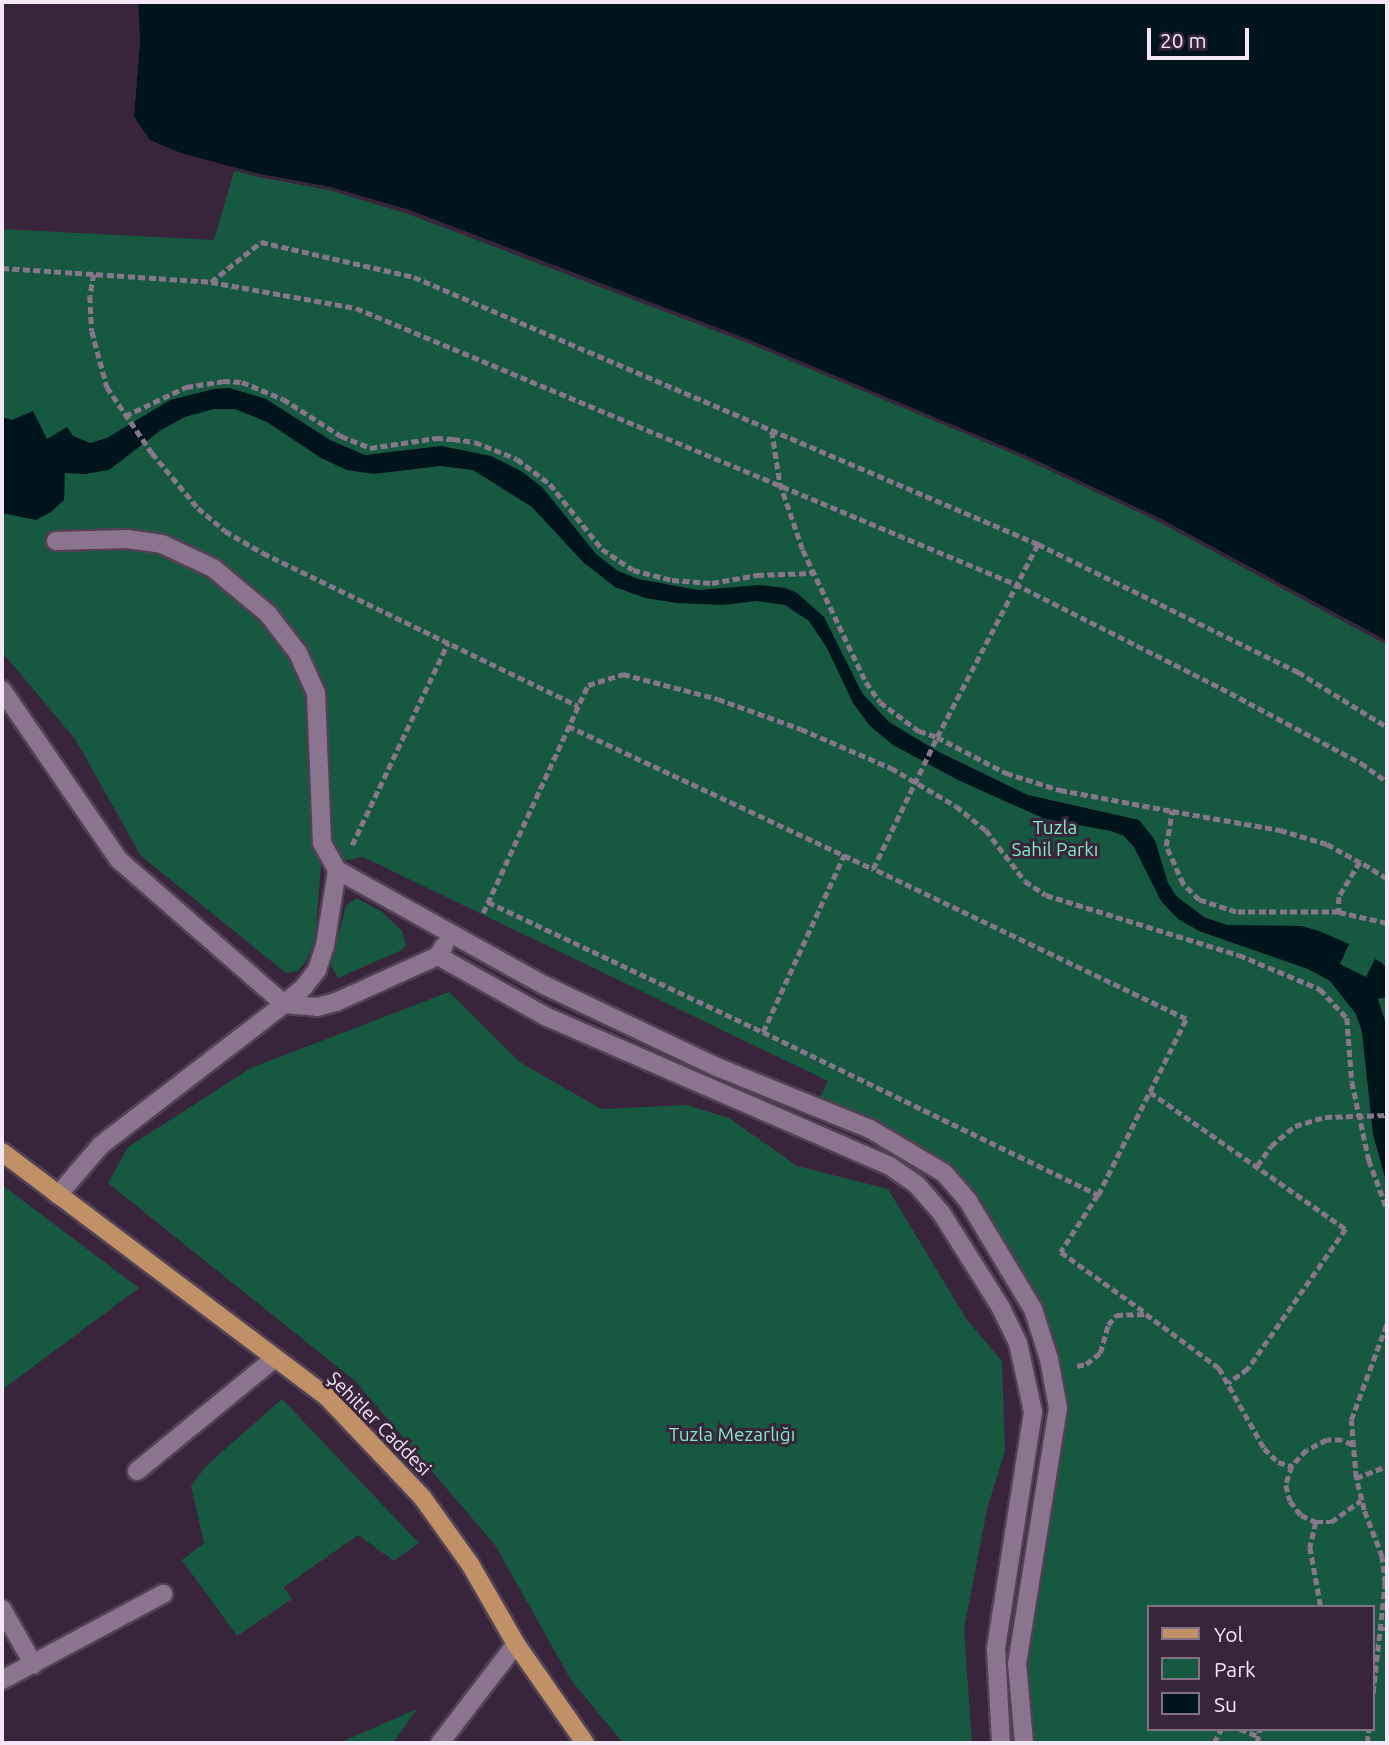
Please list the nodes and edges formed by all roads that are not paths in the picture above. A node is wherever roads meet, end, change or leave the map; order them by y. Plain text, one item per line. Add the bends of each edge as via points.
1 (56, 541) dead end
2 (2, 690) edge
3 (337, 870) junction
4 (451, 933) junction
5 (438, 956) junction
6 (284, 1004) junction
7 (2, 1152) edge
8 (58, 1195) junction
9 (275, 1358) junction
10 (137, 1471) dead end
11 (163, 1594) dead end
12 (2, 1609) edge
13 (516, 1644) junction
14 (34, 1665) junction
15 (2, 1680) edge
16 (440, 1743) edge
17 (585, 1743) edge
18 (1001, 1743) edge
19 (1024, 1743) edge

1 - 3 street via 127,539 162,544 213,568 268,614 298,653 316,692 322,842
2 - 6 street via 119,860
3 - 4 street
3 - 6 street via 317,970
4 - 5 street
4 - 19 street via 544,985 717,1067 870,1129 944,1173 968,1201 1033,1309 1058,1408 1017,1663
5 - 6 street via 336,1002 317,1007
5 - 18 street via 545,1016 890,1166 917,1185 942,1214 1018,1343 1033,1412 996,1648
6 - 8 street via 101,1145
7 - 8 main road, Şehitler Caddesi
8 - 9 main road, Şehitler Caddesi
9 - 10 street
9 - 13 main road, Şehitler Caddesi via 328,1398 422,1497 470,1564
11 - 14 street
12 - 14 street
13 - 16 street
13 - 17 main road, Şehitler Caddesi
14 - 15 street

